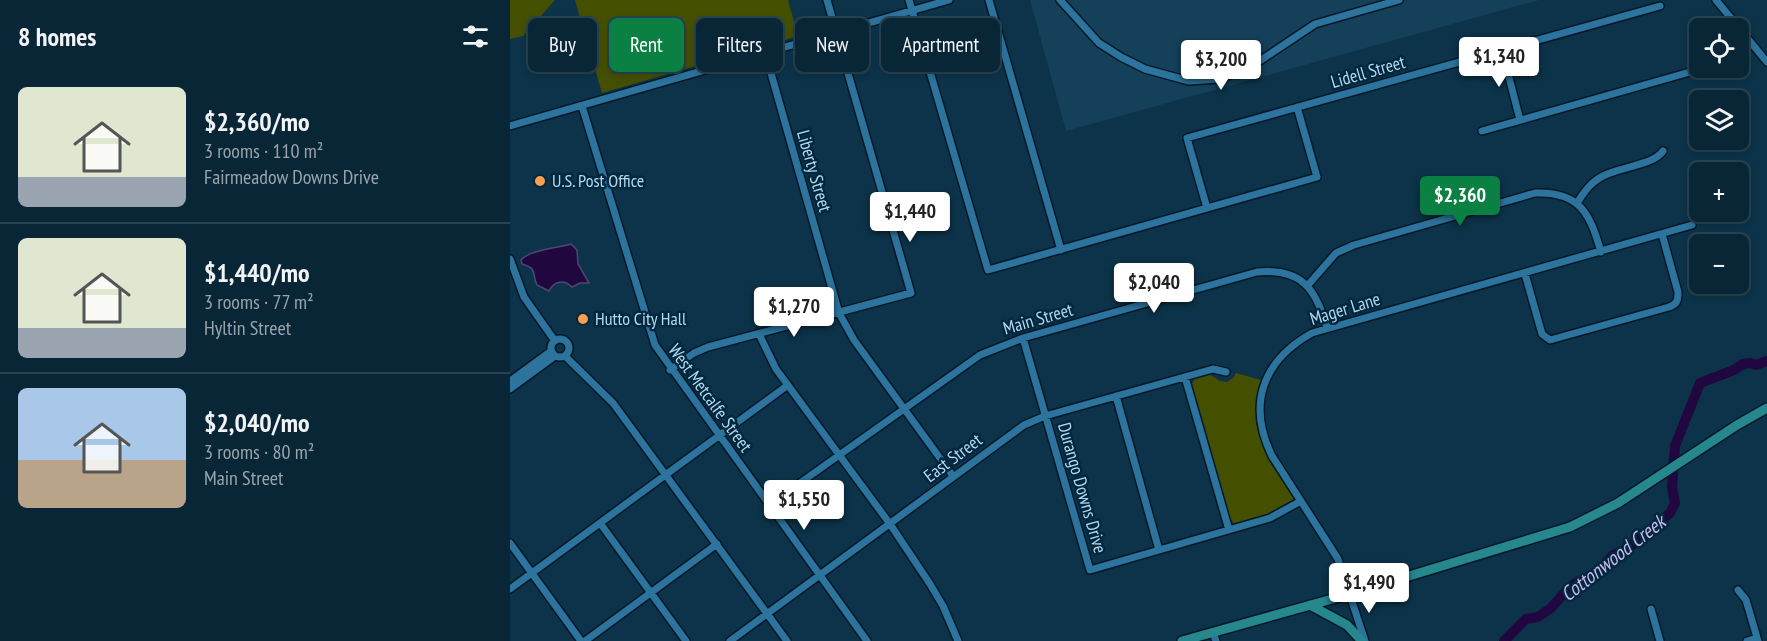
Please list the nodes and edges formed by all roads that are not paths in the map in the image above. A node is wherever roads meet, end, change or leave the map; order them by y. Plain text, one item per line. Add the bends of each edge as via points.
1 (827, 0) edge
2 (909, 0) edge
3 (949, 0) edge
4 (989, 0) edge
5 (1060, 0) edge
6 (1399, 0) edge
7 (1716, 0) edge
8 (1660, 6) dead end
9 (912, 11) junction
10 (833, 18) edge
11 (1731, 18) edge
12 (869, 23) edge
13 (1749, 41) edge
14 (1502, 50) junction
15 (1767, 62) edge
16 (697, 72) edge
17 (771, 72) edge
18 (848, 72) edge
19 (1689, 72) edge
20 (582, 106) junction
21 (1297, 107) junction
22 (1520, 120) junction
23 (510, 126) edge
24 (1482, 131) dead end
25 (1664, 151) dead end
26 (1576, 203) junction
27 (1207, 208) junction
28 (1692, 225) dead end
29 (1662, 234) junction
30 (1061, 250) junction
31 (1601, 252) junction
32 (510, 259) edge
33 (1525, 274) junction
34 (1308, 285) junction
35 (839, 313) junction
36 (1328, 328) junction
37 (759, 334) junction
38 (1023, 339) junction
39 (555, 340) junction
40 (553, 354) junction
41 (566, 356) junction
42 (670, 370) junction
43 (1226, 372) dead end
44 (1185, 377) junction
45 (510, 381) edge
46 (788, 385) junction
47 (510, 390) edge
48 (1116, 396) junction
49 (904, 408) junction
50 (1767, 408) edge
51 (1045, 417) junction
52 (719, 436) junction
53 (839, 454) junction
54 (665, 476) junction
55 (953, 476) junction
56 (1301, 501) junction
57 (769, 505) junction
58 (600, 523) junction
59 (890, 524) junction
60 (1229, 530) junction
61 (510, 543) edge
62 (717, 544) junction
63 (1159, 550) junction
64 (532, 573) junction
65 (821, 575) junction
66 (510, 589) edge
67 (1738, 590) dead end
68 (651, 592) junction
69 (1350, 594) junction
70 (1310, 605) junction
71 (1651, 609) dead end
72 (767, 614) junction
73 (1215, 636) edge
74 (1758, 640) edge
75 (583, 641) edge
76 (686, 641) edge
77 (730, 641) edge
78 (787, 641) edge
79 (867, 641) edge
80 (958, 641) edge
81 (1182, 641) edge
82 (1363, 641) edge
83 (1660, 641) edge
84 (1747, 641) edge

1 - 10 street
2 - 9 street
3 - 9 street
4 - 30 street
5 - 6 street via 1099,42 1121,57 1145,69 1189,81 1218,79 1239,72 1315,24
7 - 11 street
8 - 14 street, Lidell Street
9 - 12 street
9 - 30 street via 988,270
13 - 15 street
14 - 21 street, Lidell Street
14 - 22 street
16 - 20 street
17 - 35 street, Liberty Street
18 - 35 street via 911,292
19 - 22 street
20 - 23 street
20 - 42 street, West Metcalfe Street via 650,334
21 - 27 street, Lidell Street via 1187,138
21 - 27 street via 1317,177
22 - 24 street
25 - 26 street via 1656,158 1603,176
26 - 31 street via 1593,225
26 - 34 street via 1554,193 1535,193 1370,239 1336,253
27 - 30 street
28 - 29 street, Mager Lane
29 - 31 street, Mager Lane
29 - 33 street via 1678,292 1678,300 1669,307 1550,340 1542,334
31 - 33 street, Mager Lane
32 - 39 street via 524,297
33 - 36 street, Mager Lane
34 - 36 street via 1317,297
34 - 38 street, Main Street via 1278,271 1257,272
35 - 37 street
35 - 49 street, Liberty Street
36 - 56 street, Mager Lane via 1312,333 1288,349 1277,360 1261,394 1265,441
37 - 42 street via 708,347
37 - 46 street via 770,360
38 - 49 street, Main Street via 980,355
38 - 51 street, Durango Downs Drive
39 - 40 street via 551,345
39 - 41 street via 567,342
40 - 41 street
40 - 45 street
40 - 47 street
41 - 54 street via 606,395
42 - 52 street, West Metcalfe Street
43 - 44 street, East Street via 1213,369
44 - 48 street, East Street
44 - 60 street
46 - 52 street
46 - 53 street
48 - 51 street, East Street
48 - 63 street
49 - 53 street, Main Street
49 - 55 street, Liberty Street
50 - 69 main road via 1618,503 1570,527
51 - 55 street, East Street via 1024,425
51 - 63 street, Durango Downs Drive via 1090,570
52 - 54 street
52 - 57 street, West Metcalfe Street
53 - 57 street, Main Street
53 - 59 street
54 - 58 street
54 - 62 street
55 - 59 street, East Street
56 - 60 street, Durango Downs Drive via 1280,514
56 - 69 street, Mager Lane via 1338,559
57 - 65 street, West Metcalfe Street
58 - 64 street
58 - 68 street
59 - 65 street, East Street
59 - 80 street via 943,606
60 - 63 street, Durango Downs Drive
61 - 64 street
62 - 68 street
62 - 72 street
64 - 66 street
64 - 75 street
65 - 72 street, East Street
65 - 79 street, West Metcalfe Street
67 - 74 street via 1746,600
68 - 75 street
68 - 76 street
69 - 70 main road
69 - 82 street, Mager Lane
70 - 73 main road
70 - 82 main road via 1347,625
71 - 83 street
72 - 77 street, East Street
72 - 78 street
73 - 81 main road
74 - 84 street

